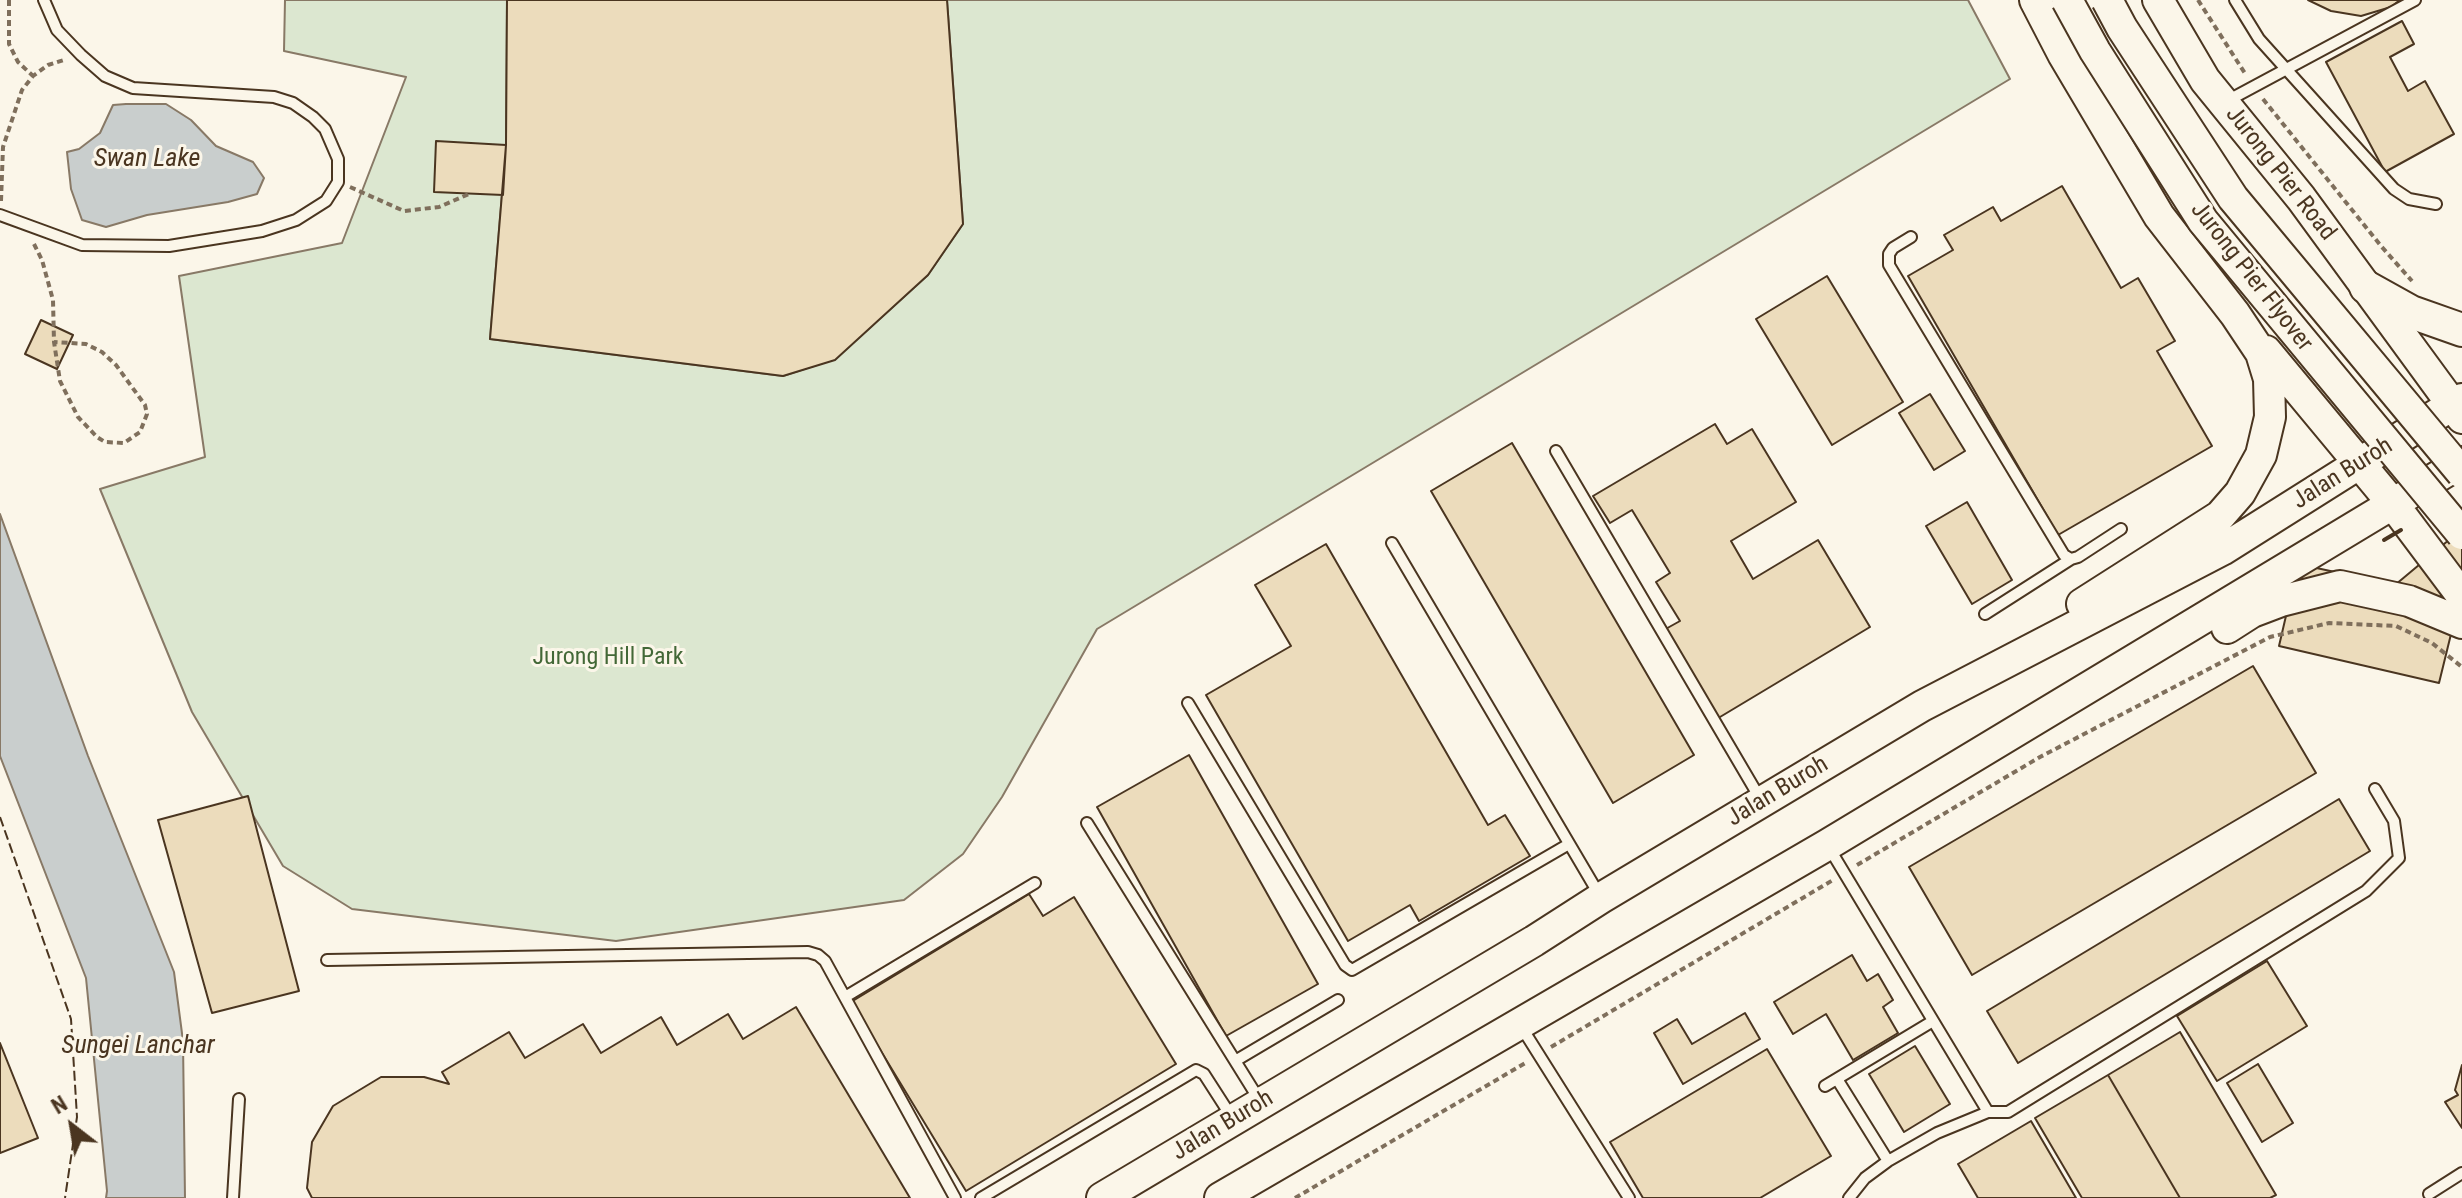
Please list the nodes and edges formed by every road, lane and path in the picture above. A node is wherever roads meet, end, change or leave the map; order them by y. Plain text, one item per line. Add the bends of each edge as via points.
1 (9, 0) edge
2 (44, 0) edge
3 (2035, 0) edge
4 (2067, 0) edge
5 (2107, 0) edge
6 (2158, 0) edge
7 (2198, 0) edge
8 (2235, 0) edge
9 (2415, 0) edge
10 (81, 55) junction
11 (2286, 68) junction
12 (33, 76) junction
13 (2253, 86) junction
14 (2224, 102) junction
15 (338, 182) junction
16 (471, 193) dead end
17 (2436, 204) dead end
18 (0, 215) edge
19 (22, 223) junction
20 (1911, 237) dead end
21 (2366, 287) junction
22 (2422, 291) dead end
23 (2235, 314) junction
24 (2462, 330) edge
25 (54, 342) junction
26 (2407, 344) junction
27 (2459, 408) edge
28 (2399, 439) junction
29 (1556, 451) dead end
30 (2462, 462) edge
31 (2359, 463) junction
32 (2462, 473) edge
33 (2393, 504) junction
34 (2121, 529) dead end
35 (2462, 534) edge
36 (1392, 543) dead end
37 (2071, 559) junction
38 (2462, 596) edge
39 (1985, 614) dead end
40 (2462, 623) edge
41 (2462, 667) edge
42 (1188, 703) dead end
43 (1922, 706) junction
44 (2031, 724) junction
45 (2375, 789) dead end
46 (1762, 802) junction
47 (1087, 823) dead end
48 (1569, 844) junction
49 (1827, 845) junction
50 (1844, 873) junction
51 (1035, 883) dead end
52 (1601, 898) junction
53 (327, 960) dead end
54 (845, 997) junction
55 (1338, 1000) dead end
56 (1933, 1021) junction
57 (1519, 1023) junction
58 (1539, 1055) junction
59 (1235, 1061) junction
60 (1837, 1079) junction
61 (1825, 1086) dead end
62 (239, 1099) dead end
63 (1261, 1103) junction
64 (1988, 1112) junction
65 (1233, 1120) junction
66 (1888, 1161) junction
67 (2462, 1173) edge
68 (2429, 1194) dead end
69 (1233, 1195) edge
70 (233, 1198) edge
71 (955, 1198) edge
72 (981, 1198) edge
73 (1102, 1198) edge
74 (1295, 1198) edge
75 (1629, 1198) edge
76 (1849, 1198) edge

1 - 12 path via 9,44
2 - 10 lane via 57,30
3 - 23 main road via 2159,216
4 - 35 main road, Jurong Pier Flyover, bridge via 2203,221
5 - 32 main road, Jurong Pier Flyover, bridge via 2233,198
6 - 14 main road, Jurong Pier Road via 2205,80
7 - 13 path
8 - 11 lane via 2259,39
9 - 11 lane
10 - 12 path via 48,65
10 - 15 lane via 105,76 133,88 274,97 293,103 325,129 338,159
11 - 13 lane
11 - 17 lane via 2394,189 2409,199
12 - 18 path via 22,90 3,147
13 - 14 lane
13 - 22 path
14 - 21 main road, Jurong Pier Road
15 - 16 path via 404,211 439,207
15 - 19 lane via 326,201 296,220 169,246 82,245
18 - 19 lane
19 - 25 path via 42,260 53,300
20 - 37 lane via 1893,248 1889,265
21 - 24 highway via 2411,312
21 - 26 main road, Jurong Pier Road
23 - 31 main road
23 - 43 main road via 2261,353 2269,379 2270,417 2261,455 2240,493 2220,516
25 - 25 path via 86,344 102,352 142,396 147,414 133,439 105,442 78,417 60,381
26 - 27 main road, Jurong Pier Road
26 - 28 main road
27 - 28 main road, Jalan Buroh
28 - 31 main road, Jalan Buroh
28 - 33 main road
29 - 46 lane
30 - 33 main road
31 - 33 main road
31 - 43 main road, Jalan Buroh via 2222,550
33 - 38 main road
33 - 44 main road
34 - 37 lane
36 - 48 lane
37 - 39 lane
40 - 44 main road via 2409,601 2340,586 2252,612 2116,693
41 - 50 path via 2432,643 2396,626 2329,623 2270,637 2040,757
42 - 48 lane via 1352,970
43 - 46 main road, Jalan Buroh
44 - 49 main road
45 - 64 lane via 2394,821 2399,858 2366,891 2008,1112
46 - 52 main road, Jalan Buroh
47 - 59 lane
48 - 52 lane
49 - 50 lane
49 - 57 main road
50 - 56 lane
50 - 58 path
51 - 54 lane
52 - 63 main road, Jalan Buroh
53 - 54 lane via 808,952 825,961
54 - 71 lane
55 - 59 lane
56 - 60 lane
56 - 64 lane
57 - 58 lane
57 - 69 main road
58 - 74 path
58 - 75 lane
59 - 63 lane
60 - 61 lane
60 - 66 lane
62 - 70 lane
63 - 65 main road, Jalan Buroh
64 - 66 lane
65 - 72 lane via 1204,1074 1196,1070
65 - 73 main road, Jalan Buroh
66 - 76 lane
67 - 68 lane

